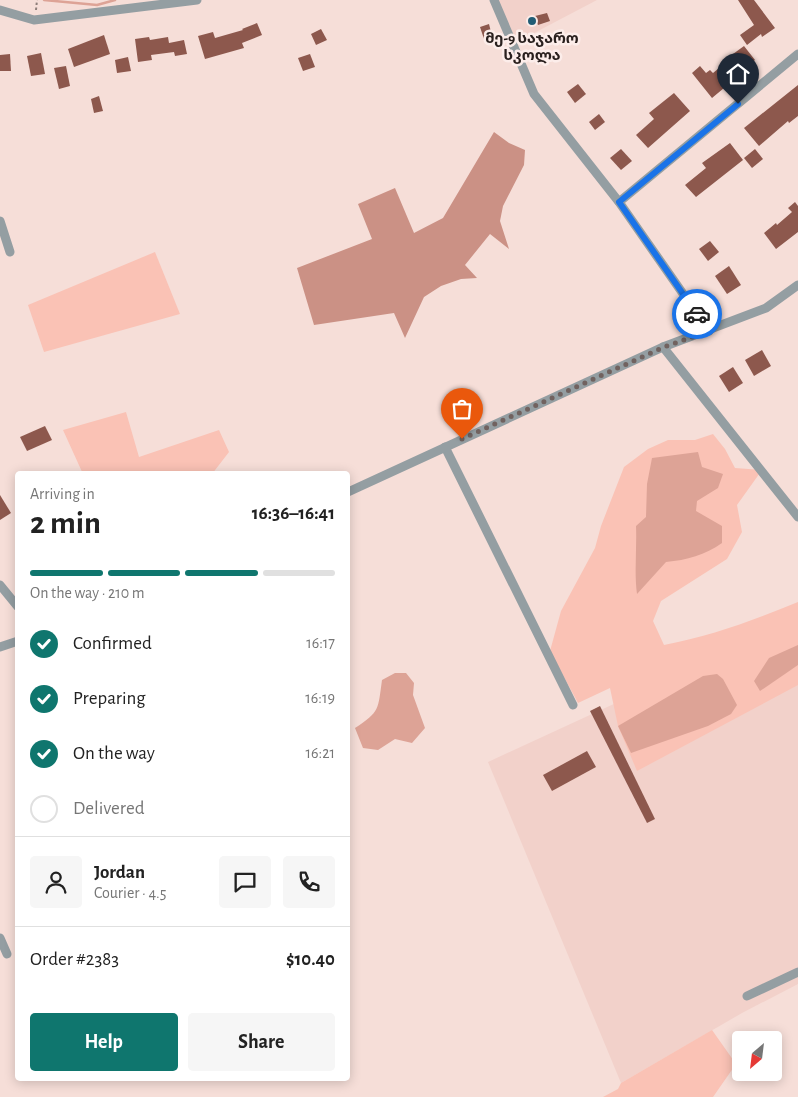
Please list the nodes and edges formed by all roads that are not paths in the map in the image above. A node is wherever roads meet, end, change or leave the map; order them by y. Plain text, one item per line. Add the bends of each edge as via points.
1 (197, 0) edge
2 (494, 0) edge
3 (0, 10) edge
4 (798, 54) edge
5 (619, 202) junction
6 (0, 221) edge
7 (10, 252) dead end
8 (798, 285) edge
9 (709, 331) junction
10 (664, 347) junction
11 (445, 447) junction
12 (350, 491) edge
13 (798, 517) edge
14 (0, 585) edge
15 (15, 603) edge
16 (15, 642) edge
17 (0, 647) edge
18 (573, 705) dead end
19 (0, 938) edge
20 (7, 954) dead end
21 (798, 972) edge
22 (747, 996) dead end

1 - 3 street via 34,20
2 - 5 street via 534,94
4 - 5 street
5 - 9 street
6 - 7 street
8 - 9 street via 766,308
9 - 10 street
10 - 11 street
10 - 13 street
11 - 12 street
11 - 18 street
14 - 15 street
16 - 17 street
19 - 20 street
21 - 22 street

